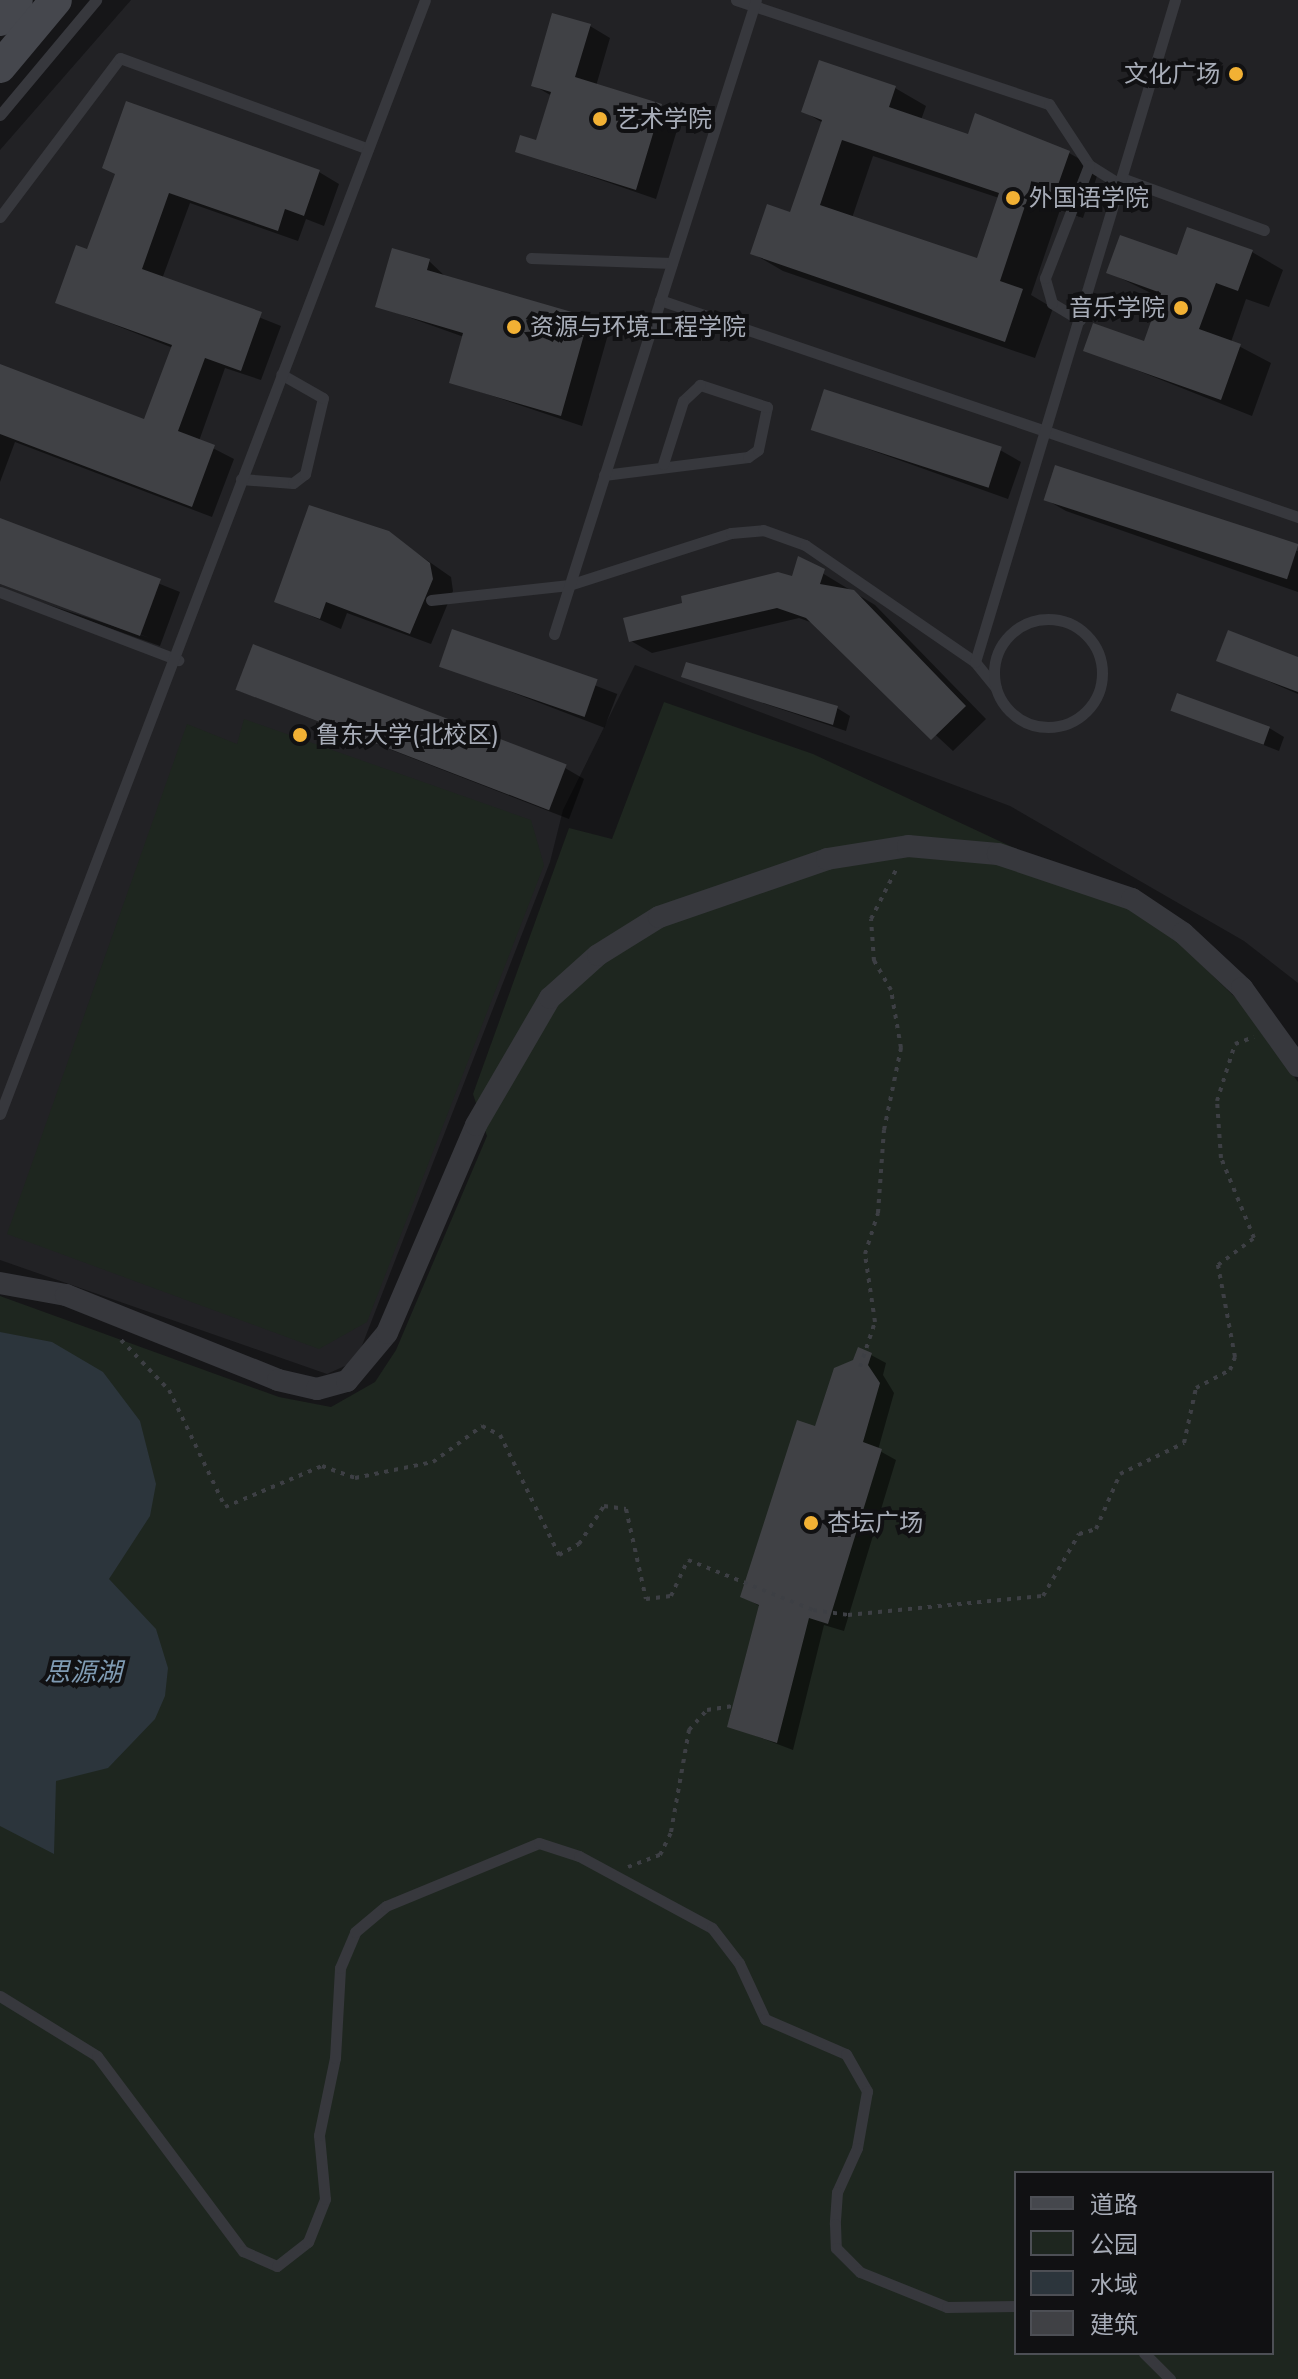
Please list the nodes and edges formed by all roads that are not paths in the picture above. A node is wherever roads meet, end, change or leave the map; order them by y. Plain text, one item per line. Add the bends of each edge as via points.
1 (17, 0) edge
2 (56, 0) edge
3 (96, 0) edge
4 (425, 0) edge
5 (736, 0) edge
6 (1175, 0) edge
7 (756, 3) edge
8 (0, 20) edge
9 (0, 67) edge
10 (0, 115) edge
11 (368, 149) junction
12 (1089, 165) junction
13 (1123, 183) junction
14 (0, 217) edge
15 (1264, 230) dead end
16 (531, 258) dead end
17 (672, 263) junction
18 (660, 300) junction
19 (1080, 320) junction
20 (281, 374) junction
21 (1047, 427) junction
22 (663, 464) junction
23 (604, 475) junction
24 (241, 479) junction
25 (1298, 517) edge
26 (569, 585) junction
27 (0, 592) edge
28 (431, 600) dead end
29 (554, 634) dead end
30 (178, 660) junction
31 (975, 662) junction
32 (996, 688) junction
33 (1298, 1066) edge
34 (0, 1114) edge
35 (0, 1283) edge
36 (0, 1996) edge
37 (1014, 2306) edge
38 (1146, 2355) edge
39 (1170, 2379) edge

1 - 8 main road
2 - 9 main road
3 - 10 lane
4 - 11 lane
5 - 7 lane
6 - 13 lane
7 - 12 lane via 1049,104
7 - 17 lane
11 - 14 lane via 120,58
11 - 20 lane
12 - 13 lane
12 - 19 lane via 1045,278 1052,303
13 - 15 lane
13 - 19 lane
16 - 17 lane
17 - 18 lane
18 - 21 lane
18 - 23 lane
19 - 21 lane
20 - 24 lane
20 - 24 lane via 323,398 305,474 293,483
21 - 25 lane
21 - 31 lane
22 - 22 lane via 748,457 758,450 767,407 700,385 683,401
22 - 23 lane
23 - 26 lane
24 - 30 lane
26 - 28 lane
26 - 29 lane
26 - 31 lane via 731,533 763,530 805,545
27 - 30 lane
30 - 34 lane
31 - 32 lane
32 - 32 lane via 1019,719 1057,726 1090,707 1101,683 1100,657 1077,627 1039,619 1005,639 995,662
33 - 35 street via 1242,988 1183,933 1132,899 998,854 908,846 827,859 659,917 598,955 550,998 476,1125 387,1333 347,1381 317,1389 278,1380 66,1295
36 - 37 lane via 97,2056 243,2251 277,2266 308,2242 325,2199 319,2135 335,2058 340,1968 355,1932 386,1906 539,1843 611,1872 712,1928 777,2029 846,2054 867,2091 857,2148 837,2192 836,2248 860,2272 947,2307
38 - 39 lane

